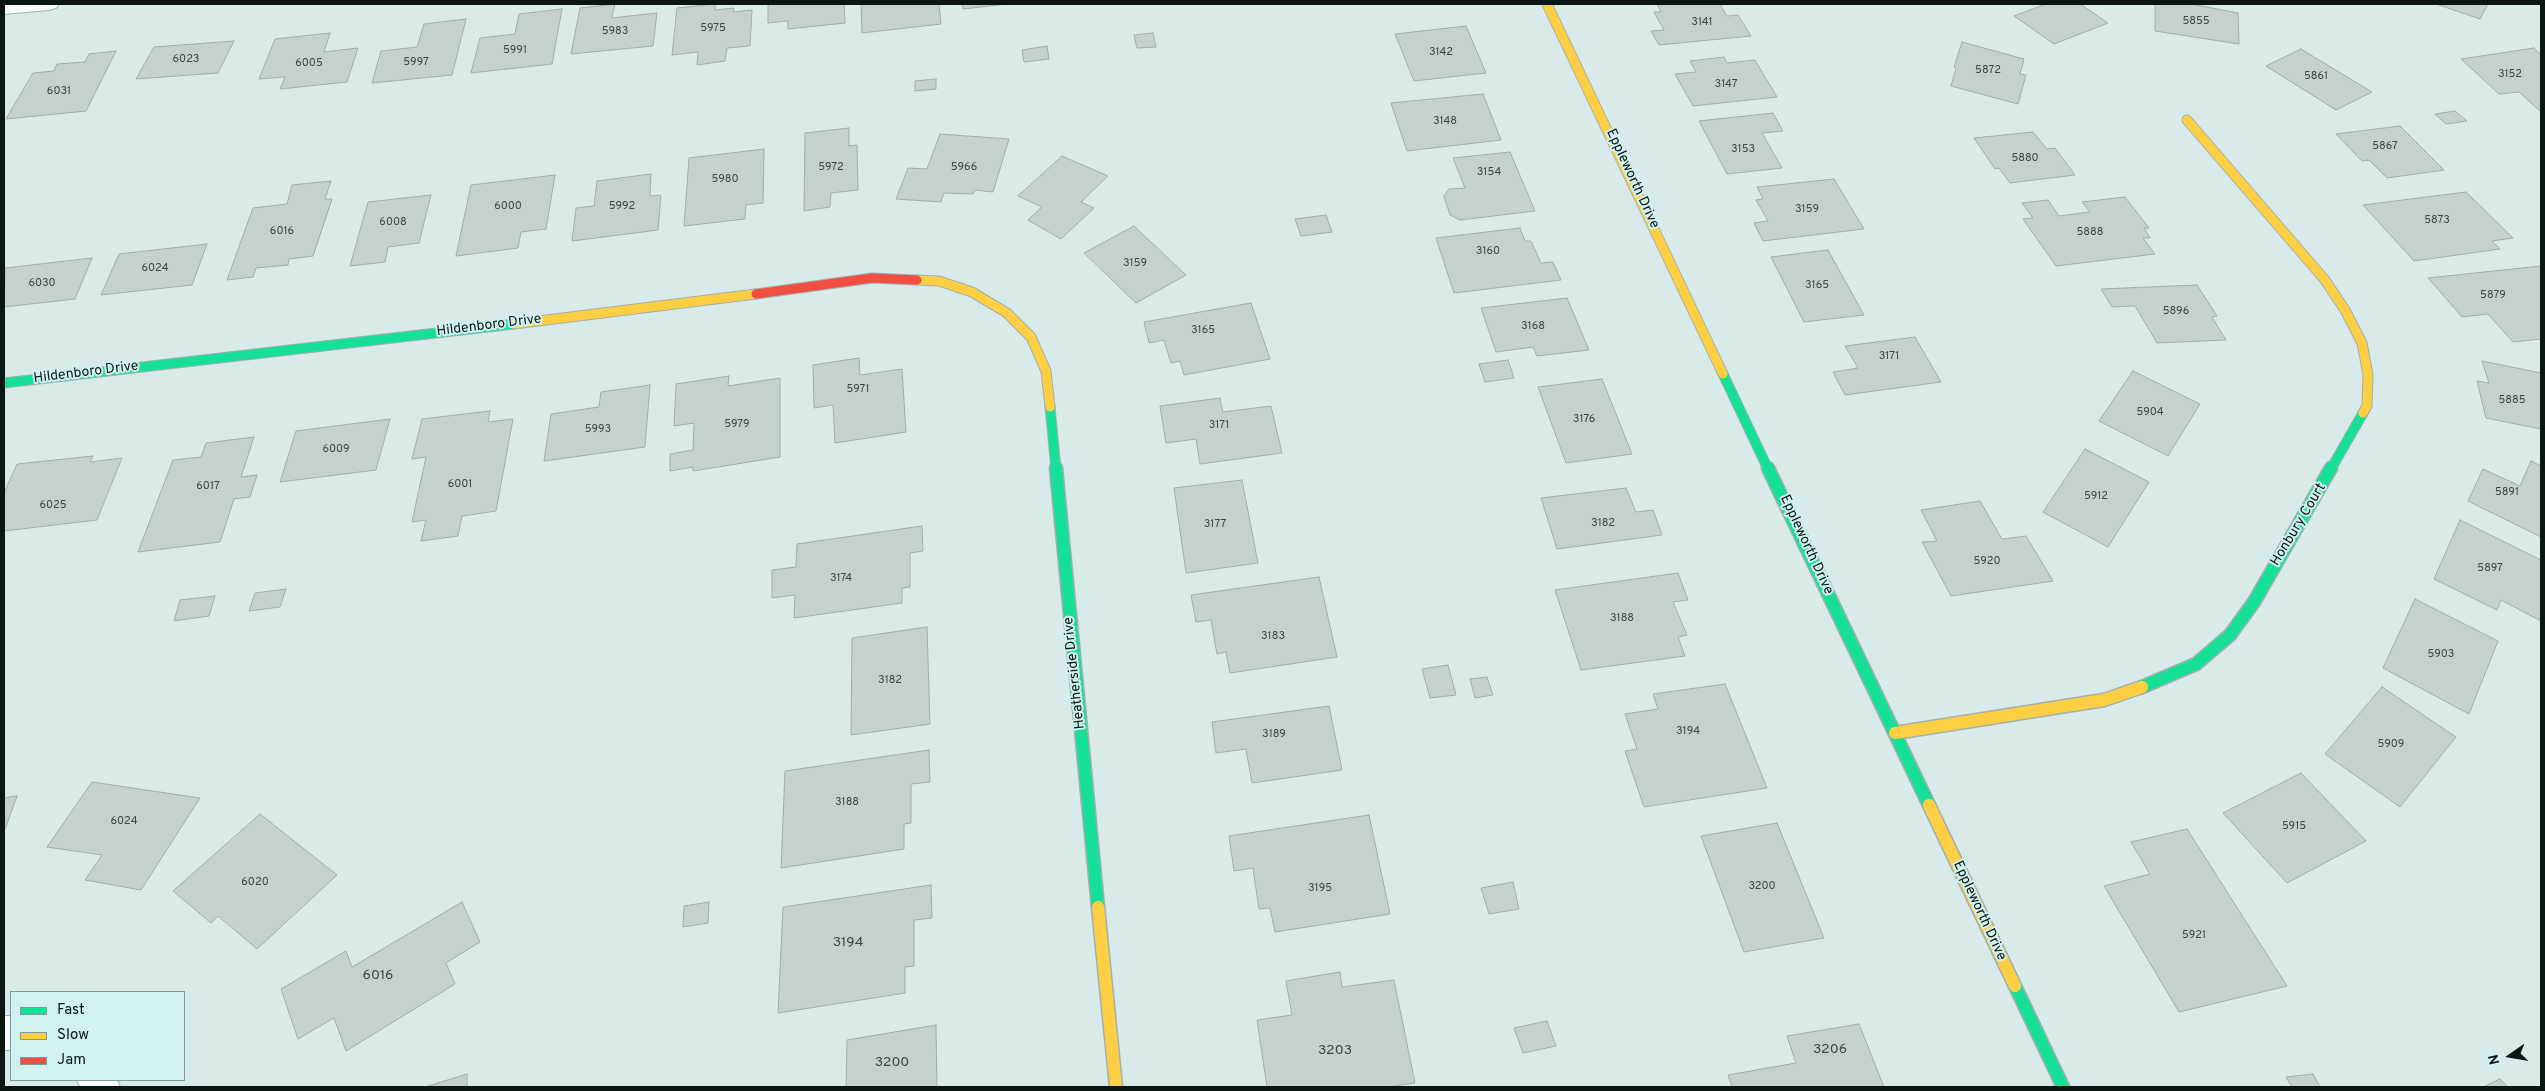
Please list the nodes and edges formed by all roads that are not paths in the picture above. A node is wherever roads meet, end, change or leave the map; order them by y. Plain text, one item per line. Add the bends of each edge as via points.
1 (48, 4) edge
2 (1547, 4) edge
3 (4, 8) edge
4 (2187, 120) dead end
5 (972, 292) joint
6 (4, 383) edge
7 (1895, 733) junction
8 (1116, 1087) edge
9 (2063, 1087) edge

1 - 3 street
2 - 7 street, Eppleworth Drive
4 - 7 street, Honbury Court via 2325,280 2345,310 2362,343 2368,375 2367,406 2254,602 2230,635 2196,664 2104,700
5 - 6 street, Hildenboro Drive via 939,282 872,278 616,312
5 - 8 street, Heatherside Drive via 1007,313 1031,337 1046,371
7 - 9 street, Eppleworth Drive

